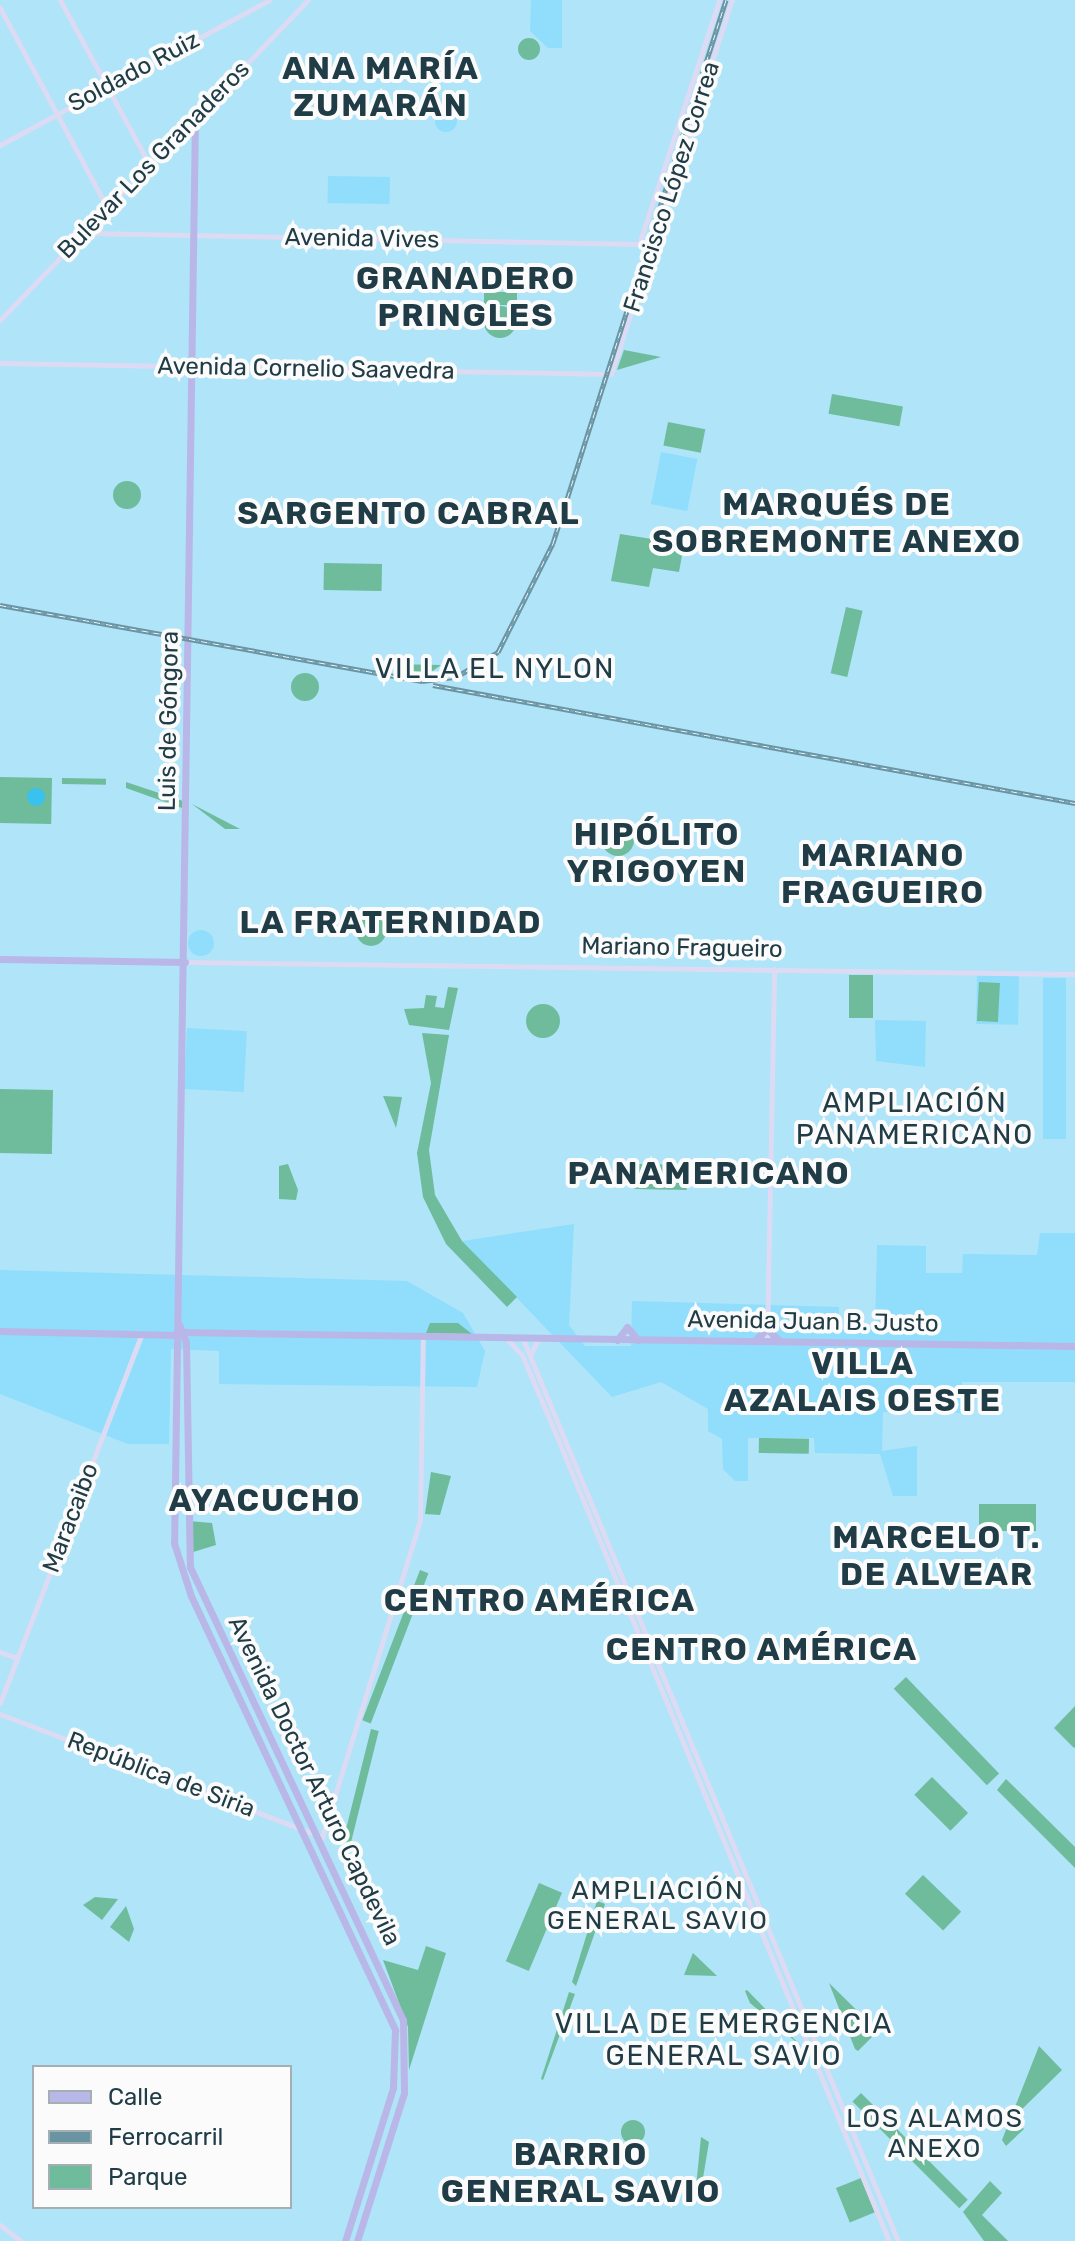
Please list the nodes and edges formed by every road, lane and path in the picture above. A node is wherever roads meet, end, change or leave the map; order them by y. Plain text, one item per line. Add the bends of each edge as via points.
1 (60, 0) edge
2 (269, 0) edge
3 (308, 0) edge
4 (719, 0) edge
5 (732, 0) edge
6 (0, 8) edge
7 (107, 88) junction
8 (57, 114) junction
9 (195, 118) junction
10 (0, 145) edge
11 (150, 166) junction
12 (108, 209) junction
13 (86, 233) junction
14 (195, 237) junction
15 (639, 244) joint
16 (0, 320) edge
17 (0, 363) edge
18 (193, 367) junction
19 (611, 374) joint
20 (0, 959) edge
21 (185, 962) junction
22 (774, 969) junction
23 (1075, 974) edge
24 (767, 1329) junction
25 (0, 1331) edge
26 (179, 1332) junction
27 (142, 1333) junction
28 (880, 1333) dead end
29 (423, 1337) junction
30 (522, 1338) junction
31 (551, 1338) junction
32 (507, 1339) junction
33 (538, 1340) junction
34 (617, 1340) junction
35 (638, 1340) junction
36 (754, 1341) junction
37 (767, 1341) junction
38 (780, 1341) junction
39 (878, 1343) junction
40 (1075, 1346) edge
41 (530, 1356) junction
42 (0, 1652) edge
43 (17, 1658) junction
44 (0, 1703) edge
45 (0, 1714) edge
46 (305, 1831) junction
47 (322, 1837) junction
48 (318, 1859) junction
49 (0, 2225) edge
50 (21, 2241) edge
51 (345, 2241) edge
52 (357, 2241) edge
53 (889, 2241) edge
54 (898, 2241) edge

1 - 7 main road
2 - 7 main road, Soldado Ruiz
3 - 9 main road, Bulevar Los Granaderos
4 - 15 main road, Francisco López Correa
5 - 19 main road, Francisco López Correa
6 - 8 main road
7 - 8 main road, Soldado Ruiz
7 - 11 main road
8 - 10 main road, Soldado Ruiz
8 - 12 main road
9 - 11 main road, Bulevar Los Granaderos
9 - 14 main road, Luis de Góngora
11 - 12 main road, Bulevar Los Granaderos
12 - 13 main road, Bulevar Los Granaderos
13 - 14 main road, Avenida Vives
13 - 16 main road, Bulevar Los Granaderos
14 - 15 main road, Avenida Vives
14 - 18 main road, Luis de Góngora
17 - 18 main road, Avenida Cornelio Saavedra
18 - 19 main road, Avenida Cornelio Saavedra
18 - 21 main road, Luis de Góngora
20 - 21 main road, Mariano Fragueiro
21 - 22 main road, Mariano Fragueiro
21 - 26 main road, Luis de Góngora
22 - 23 main road, Mariano Fragueiro
22 - 24 main road
24 - 36 main road
24 - 37 main road
24 - 38 main road
25 - 27 main road, Avenida Juan B. Justo
26 - 27 main road, Avenida Juan B. Justo
26 - 29 main road, Avenida Juan B. Justo
26 - 46 main road, Avenida Doctor Arturo Capdevila via 175,1551
26 - 47 main road, Avenida Doctor Arturo Capdevila via 187,1559
27 - 43 main road, Maracaibo
28 - 39 main road
29 - 30 main road, Avenida Juan B. Justo
29 - 32 main road, Avenida Juan B. Justo
29 - 47 main road via 420,1521
30 - 31 main road, Avenida Juan B. Justo
30 - 32 main road, Avenida Juan B. Justo
30 - 33 main road, Avenida Juan B. Justo
30 - 41 main road
31 - 33 main road, Avenida Juan B. Justo
31 - 34 main road, Avenida Juan B. Justo
32 - 53 main road via 522,1355 568,1462
33 - 41 main road
34 - 35 main road, Avenida Juan B. Justo
34 - 35 main road via 627,1327
35 - 36 main road, Avenida Juan B. Justo
36 - 37 main road, Avenida Juan B. Justo
37 - 38 main road, Avenida Juan B. Justo
38 - 39 main road, Avenida Juan B. Justo
39 - 40 main road, Avenida Juan B. Justo
41 - 54 main road
42 - 43 main road
43 - 44 main road, Maracaibo
45 - 46 main road, República de Siria
46 - 47 main road, República de Siria
46 - 48 main road, Avenida Doctor Arturo Capdevila
47 - 48 main road
47 - 52 main road, Avenida Doctor Arturo Capdevila via 395,1995 407,2045 404,2093
48 - 51 main road, Avenida Doctor Arturo Capdevila via 384,1997 397,2041 393,2088
49 - 50 main road

